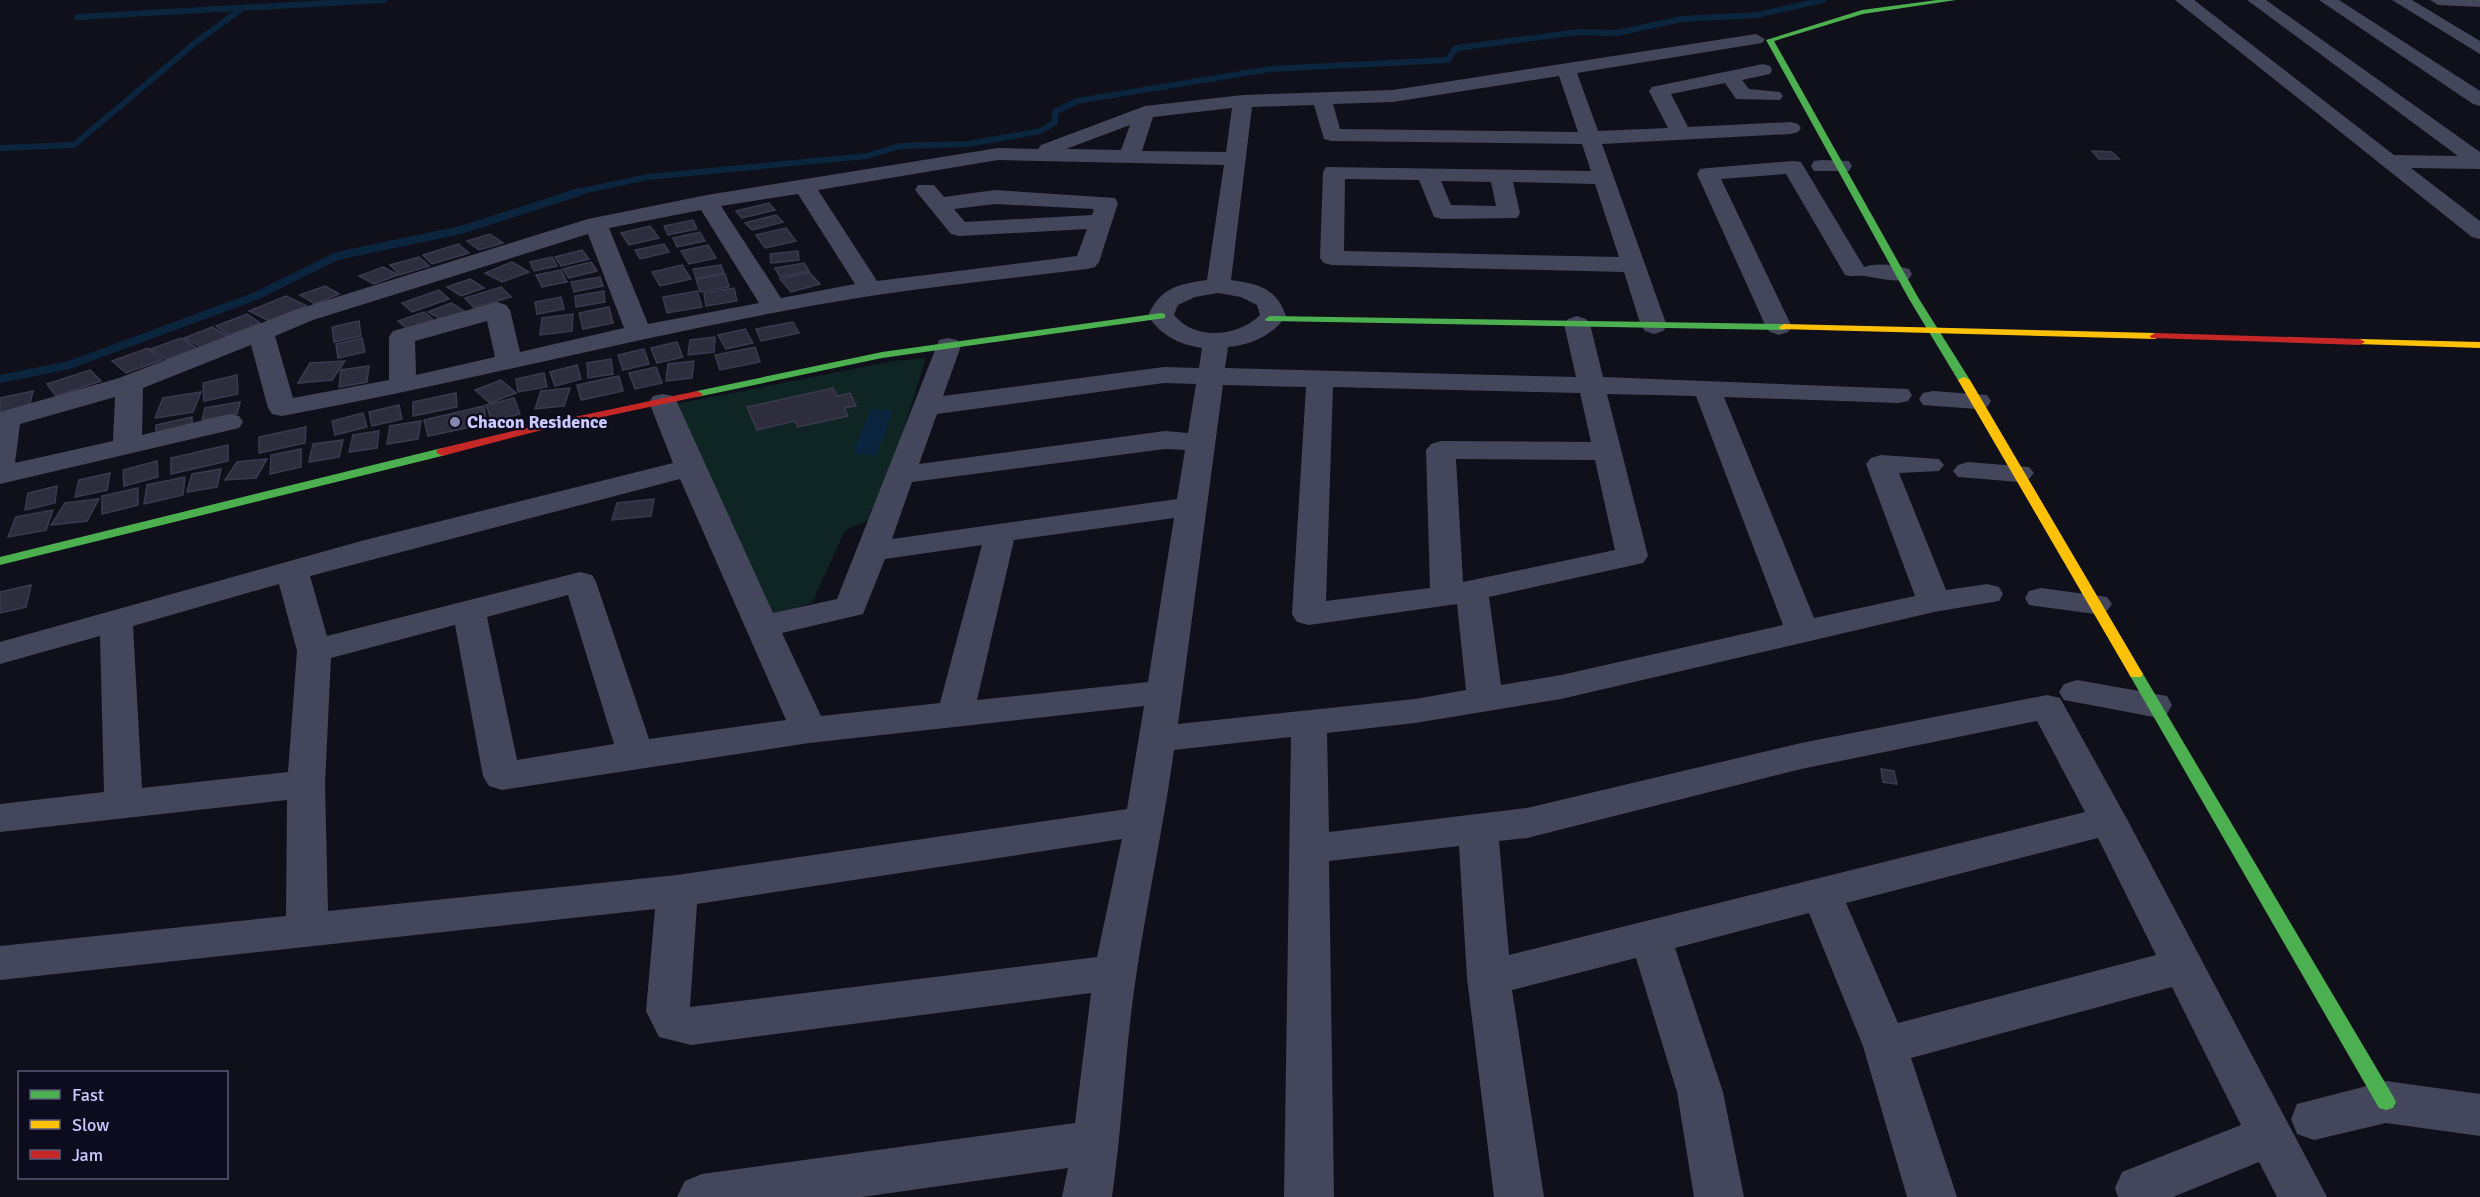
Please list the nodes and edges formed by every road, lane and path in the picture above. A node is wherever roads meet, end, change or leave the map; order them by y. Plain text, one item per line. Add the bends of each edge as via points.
1 (1953, 0) edge
2 (2183, 0) edge
3 (2255, 0) edge
4 (2327, 0) edge
5 (2400, 0) edge
6 (2438, 0) edge
7 (2480, 2) edge
8 (2436, 22) junction
9 (2469, 24) dead end
10 (1756, 39) dead end
11 (2480, 48) edge
12 (1567, 70) junction
13 (1763, 70) dead end
14 (1730, 77) junction
15 (1773, 96) dead end
16 (1322, 99) junction
17 (2480, 100) edge
18 (1242, 101) junction
19 (1145, 112) junction
20 (1791, 128) dead end
21 (1681, 134) junction
22 (1591, 138) junction
23 (1034, 154) junction
24 (1129, 157) junction
25 (1235, 159) junction
26 (2388, 161) junction
27 (2480, 162) edge
28 (907, 169) junction
29 (1428, 174) junction
30 (1500, 176) junction
31 (1604, 178) junction
32 (804, 186) junction
33 (707, 202) junction
34 (596, 224) junction
35 (2480, 232) edge
36 (1635, 265) junction
37 (1900, 274) junction
38 (1218, 286) junction
39 (870, 289) junction
40 (774, 308) junction
41 (1161, 316) junction
42 (1270, 319) junction
43 (1577, 324) junction
44 (1654, 326) junction
45 (1779, 327) junction
46 (261, 332) junction
47 (639, 333) junction
48 (1216, 340) junction
49 (2480, 345) edge
50 (948, 346) junction
51 (509, 362) junction
52 (1210, 377) junction
53 (1320, 379) junction
54 (129, 384) junction
55 (403, 386) junction
56 (1593, 386) junction
57 (1707, 388) junction
58 (1898, 395) dead end
59 (1933, 399) dead end
60 (1977, 401) junction
61 (663, 402) junction
62 (926, 407) junction
63 (3, 420) edge
64 (229, 422) dead end
65 (1201, 442) junction
66 (127, 447) junction
67 (1608, 451) junction
68 (1929, 465) dead end
69 (0, 466) edge
70 (690, 468) junction
71 (1968, 471) dead end
72 (2019, 473) junction
73 (0, 475) edge
74 (901, 475) junction
75 (1191, 506) junction
76 (1000, 534) junction
77 (872, 551) junction
78 (0, 561) edge
79 (292, 571) junction
80 (1459, 593) junction
81 (1987, 594) dead end
82 (2041, 598) dead end
83 (1934, 602) junction
84 (2095, 604) junction
85 (469, 611) junction
86 (116, 621) junction
87 (762, 626) junction
88 (1803, 632) junction
89 (314, 651) junction
90 (0, 653) edge
91 (1164, 692) junction
92 (2077, 692) dead end
93 (1485, 699) junction
94 (2154, 705) junction
95 (956, 713) junction
96 (1309, 722) junction
97 (809, 730) junction
98 (1157, 739) junction
99 (636, 754) junction
100 (306, 784) junction
101 (123, 804) junction
102 (0, 819) edge
103 (2109, 821) junction
104 (1144, 822) junction
105 (1478, 829) junction
106 (1308, 849) junction
107 (677, 891) junction
108 (1821, 892) junction
109 (307, 931) junction
110 (1650, 936) junction
111 (0, 963) edge
112 (2183, 966) junction
113 (1115, 972) junction
114 (1489, 978) junction
115 (1885, 1046) junction
116 (2386, 1102) junction
117 (2480, 1115) edge
118 (2314, 1119) dead end
119 (2270, 1135) junction
120 (1096, 1142) junction
121 (702, 1197) edge
122 (1087, 1197) edge
123 (1309, 1197) edge
124 (1519, 1197) edge
125 (1719, 1197) edge
126 (1932, 1197) edge
127 (2142, 1197) edge
128 (2302, 1197) edge

1 - 37 street via 1862,12 1770,40 1832,166
2 - 26 street
3 - 27 street
4 - 17 street
5 - 8 street
6 - 7 street
8 - 9 street
8 - 11 street
10 - 12 street
12 - 16 street via 1393,96
12 - 22 street
13 - 14 street
14 - 15 street via 1743,95
14 - 21 street via 1659,91
16 - 18 street
16 - 22 street via 1331,135
18 - 19 street
18 - 25 street
19 - 23 street
19 - 24 street
20 - 21 street
21 - 22 street
22 - 31 street
23 - 24 street
23 - 28 street via 998,154
24 - 25 street
25 - 38 street
26 - 27 street
26 - 35 street
28 - 32 street
28 - 39 street via 938,204 995,197 1107,203 1088,262
29 - 30 street
29 - 30 street via 1442,212 1509,213
29 - 36 street via 1334,172 1332,258
30 - 31 street
31 - 36 street
32 - 33 street
32 - 39 street
33 - 34 street
33 - 40 street
34 - 46 street
34 - 47 street
36 - 44 street
37 - 45 street via 1863,271 1793,167 1708,174
37 - 60 street
38 - 41 street via 1177,294 1167,301
38 - 42 street via 1259,295 1272,308
39 - 40 street
40 - 47 street
41 - 48 street via 1173,330
41 - 50 street
42 - 43 street
42 - 48 street via 1247,335
43 - 44 street
43 - 56 street
44 - 45 street
45 - 49 street
46 - 54 street
46 - 55 street via 282,408
47 - 51 street
48 - 52 street
50 - 61 street via 882,355
50 - 62 street
51 - 55 street
51 - 55 street via 497,310 402,337
52 - 53 street
52 - 62 street via 1164,375
52 - 65 street
53 - 56 street
53 - 80 street via 1309,614
54 - 63 street
54 - 66 street
56 - 57 street
56 - 67 street
57 - 58 street
57 - 88 street
59 - 60 street
60 - 72 street
61 - 70 street
61 - 78 street via 546,426
62 - 74 street
63 - 69 street
64 - 66 street
65 - 74 street via 1165,440
65 - 75 street
66 - 73 street
67 - 80 street via 1632,556
67 - 80 street via 1442,450
68 - 83 street via 1881,464
70 - 79 street
70 - 87 street
71 - 72 street
72 - 84 street
74 - 77 street
75 - 76 street
75 - 91 street
76 - 77 street
76 - 95 street
77 - 87 street via 851,607
79 - 86 street
79 - 89 street
80 - 93 street
81 - 83 street
82 - 84 street
83 - 88 street
84 - 94 street
85 - 89 street
85 - 99 street via 580,582
85 - 99 street via 502,776
86 - 90 street
86 - 101 street
87 - 97 street
88 - 93 street via 1561,687
89 - 100 street
91 - 95 street
91 - 98 street
92 - 94 street
93 - 96 street
94 - 116 street
95 - 97 street
96 - 98 street
96 - 106 street
97 - 99 street
98 - 104 street
100 - 101 street
100 - 109 street
101 - 102 street
103 - 105 street via 2047,707 1801,756 1527,823
103 - 108 street
103 - 112 street
104 - 107 street
104 - 113 street
105 - 106 street
105 - 114 street
106 - 123 street
107 - 109 street
107 - 113 street via 668,1011 675,1024 691,1026
108 - 110 street
108 - 115 street
109 - 111 street
110 - 114 street
110 - 125 street via 1700,1092
112 - 115 street
112 - 119 street
113 - 120 street
114 - 124 street
115 - 126 street
116 - 117 street
116 - 118 street
119 - 127 street via 2139,1188
119 - 128 street
120 - 121 street
120 - 122 street

